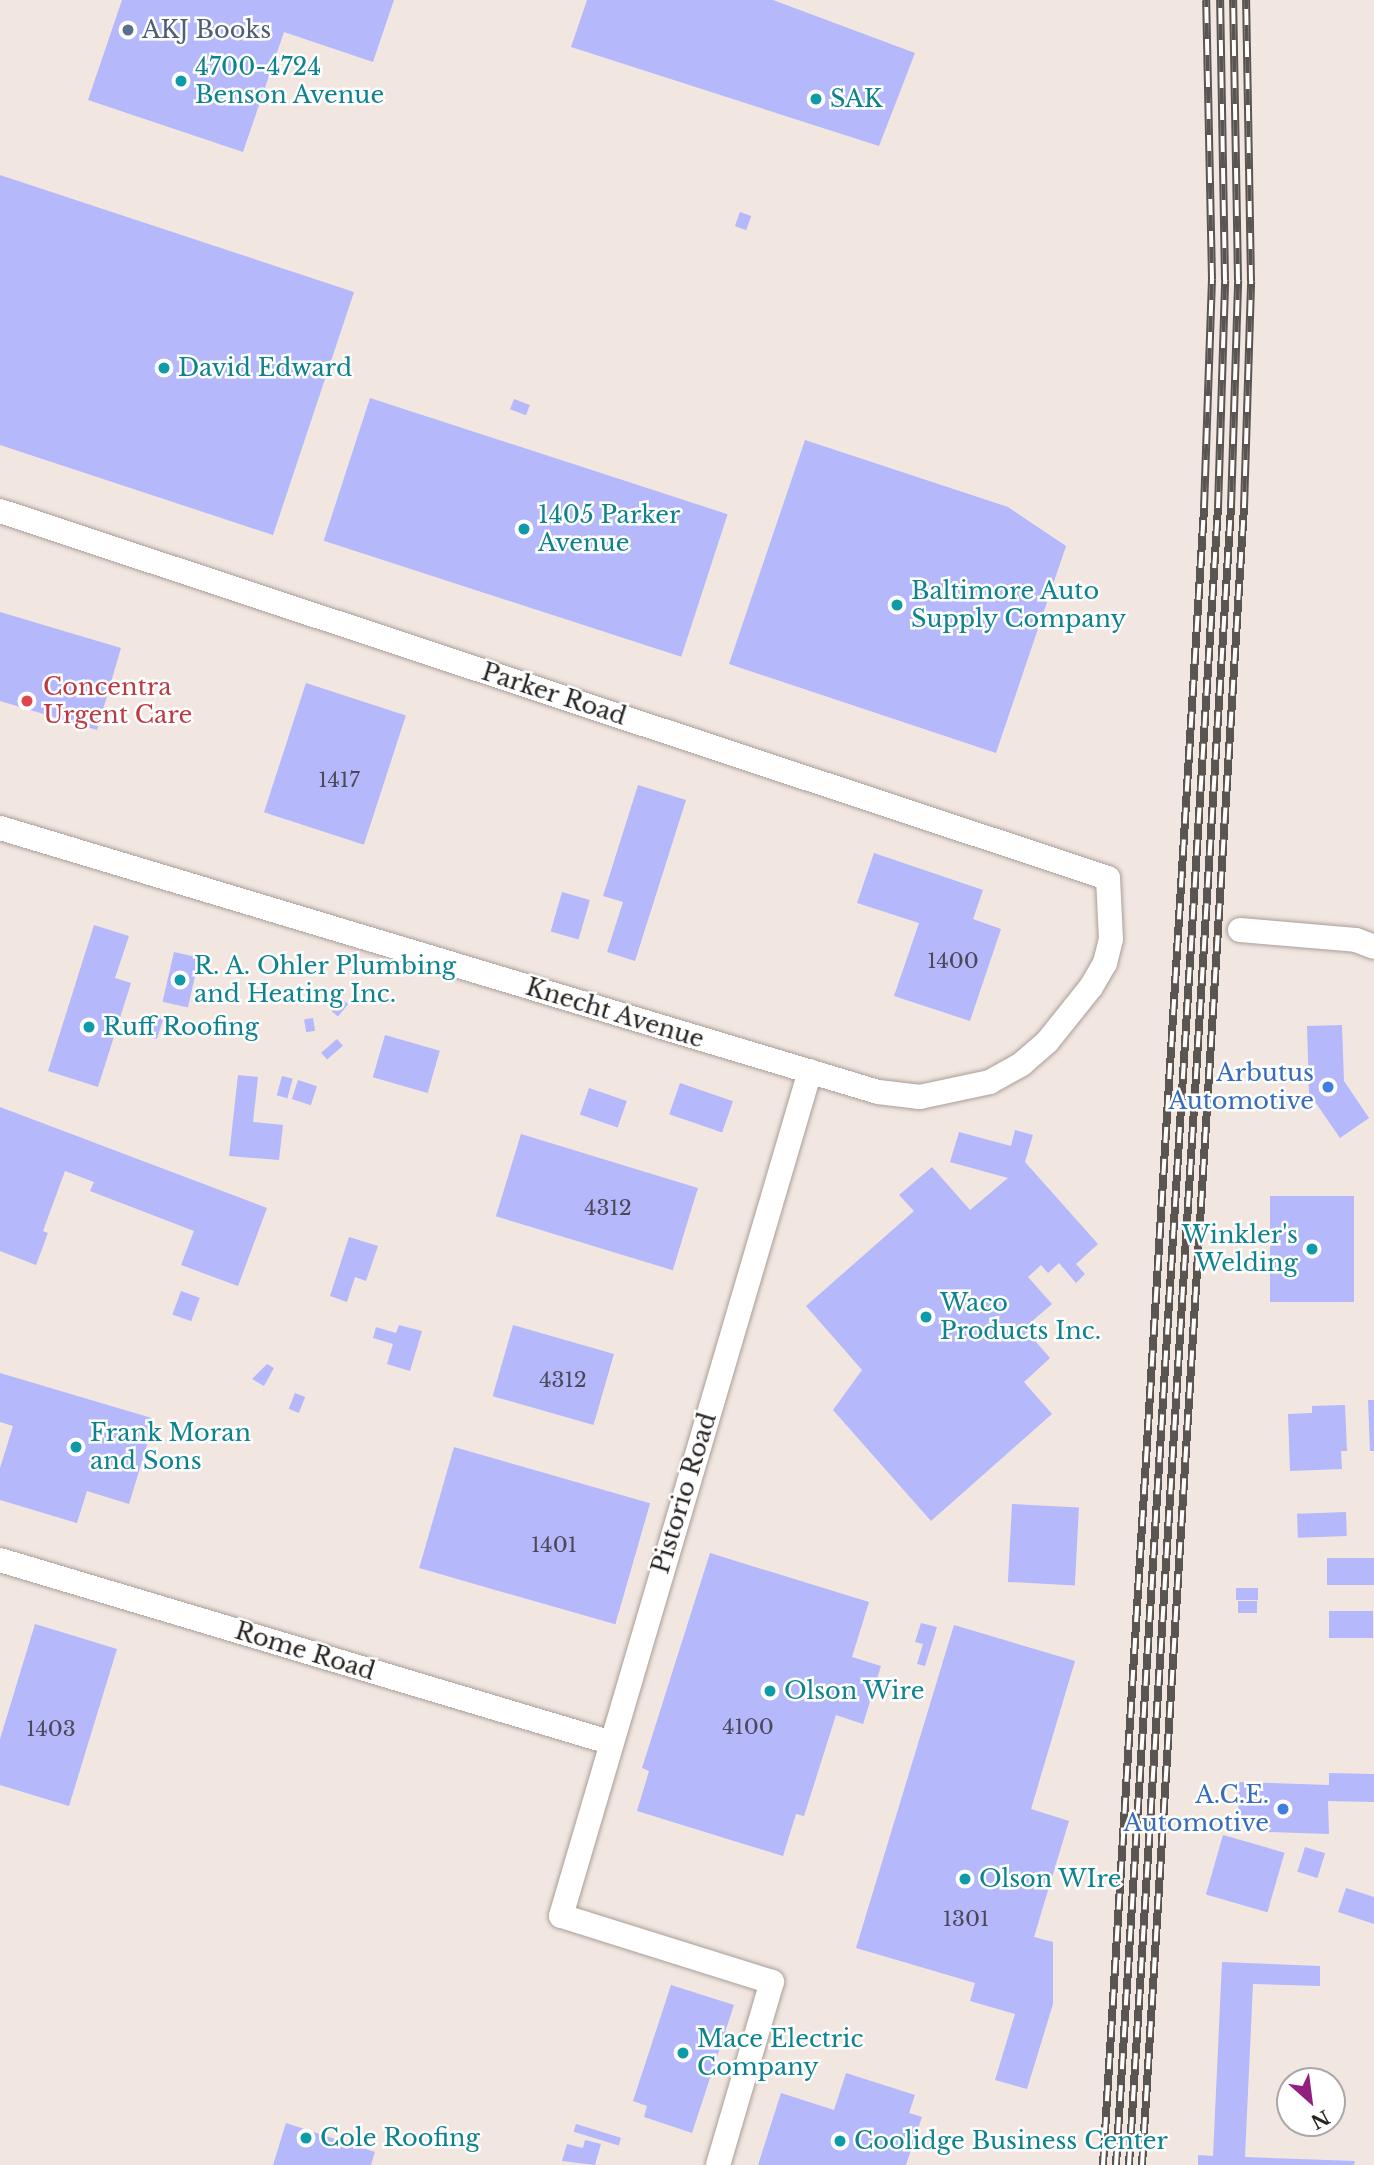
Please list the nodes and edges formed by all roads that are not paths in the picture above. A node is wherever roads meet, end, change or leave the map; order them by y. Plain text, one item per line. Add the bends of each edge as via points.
1 (0, 511) edge
2 (0, 828) edge
3 (1108, 878) joint
4 (1240, 930) dead end
5 (1374, 947) edge
6 (810, 1071) junction
7 (0, 1560) edge
8 (609, 1742) junction
9 (718, 2165) edge

1 - 3 street, Parker Road
2 - 6 street, Knecht Avenue
3 - 6 street, Knecht Avenue via 1112,920 1105,963 1047,1041 1022,1064 990,1082 920,1097 878,1092
4 - 5 street via 1356,940
6 - 8 street, Pistorio Road
7 - 8 street, Rome Road
8 - 9 street, Pistorio Road via 561,1916 772,1982

